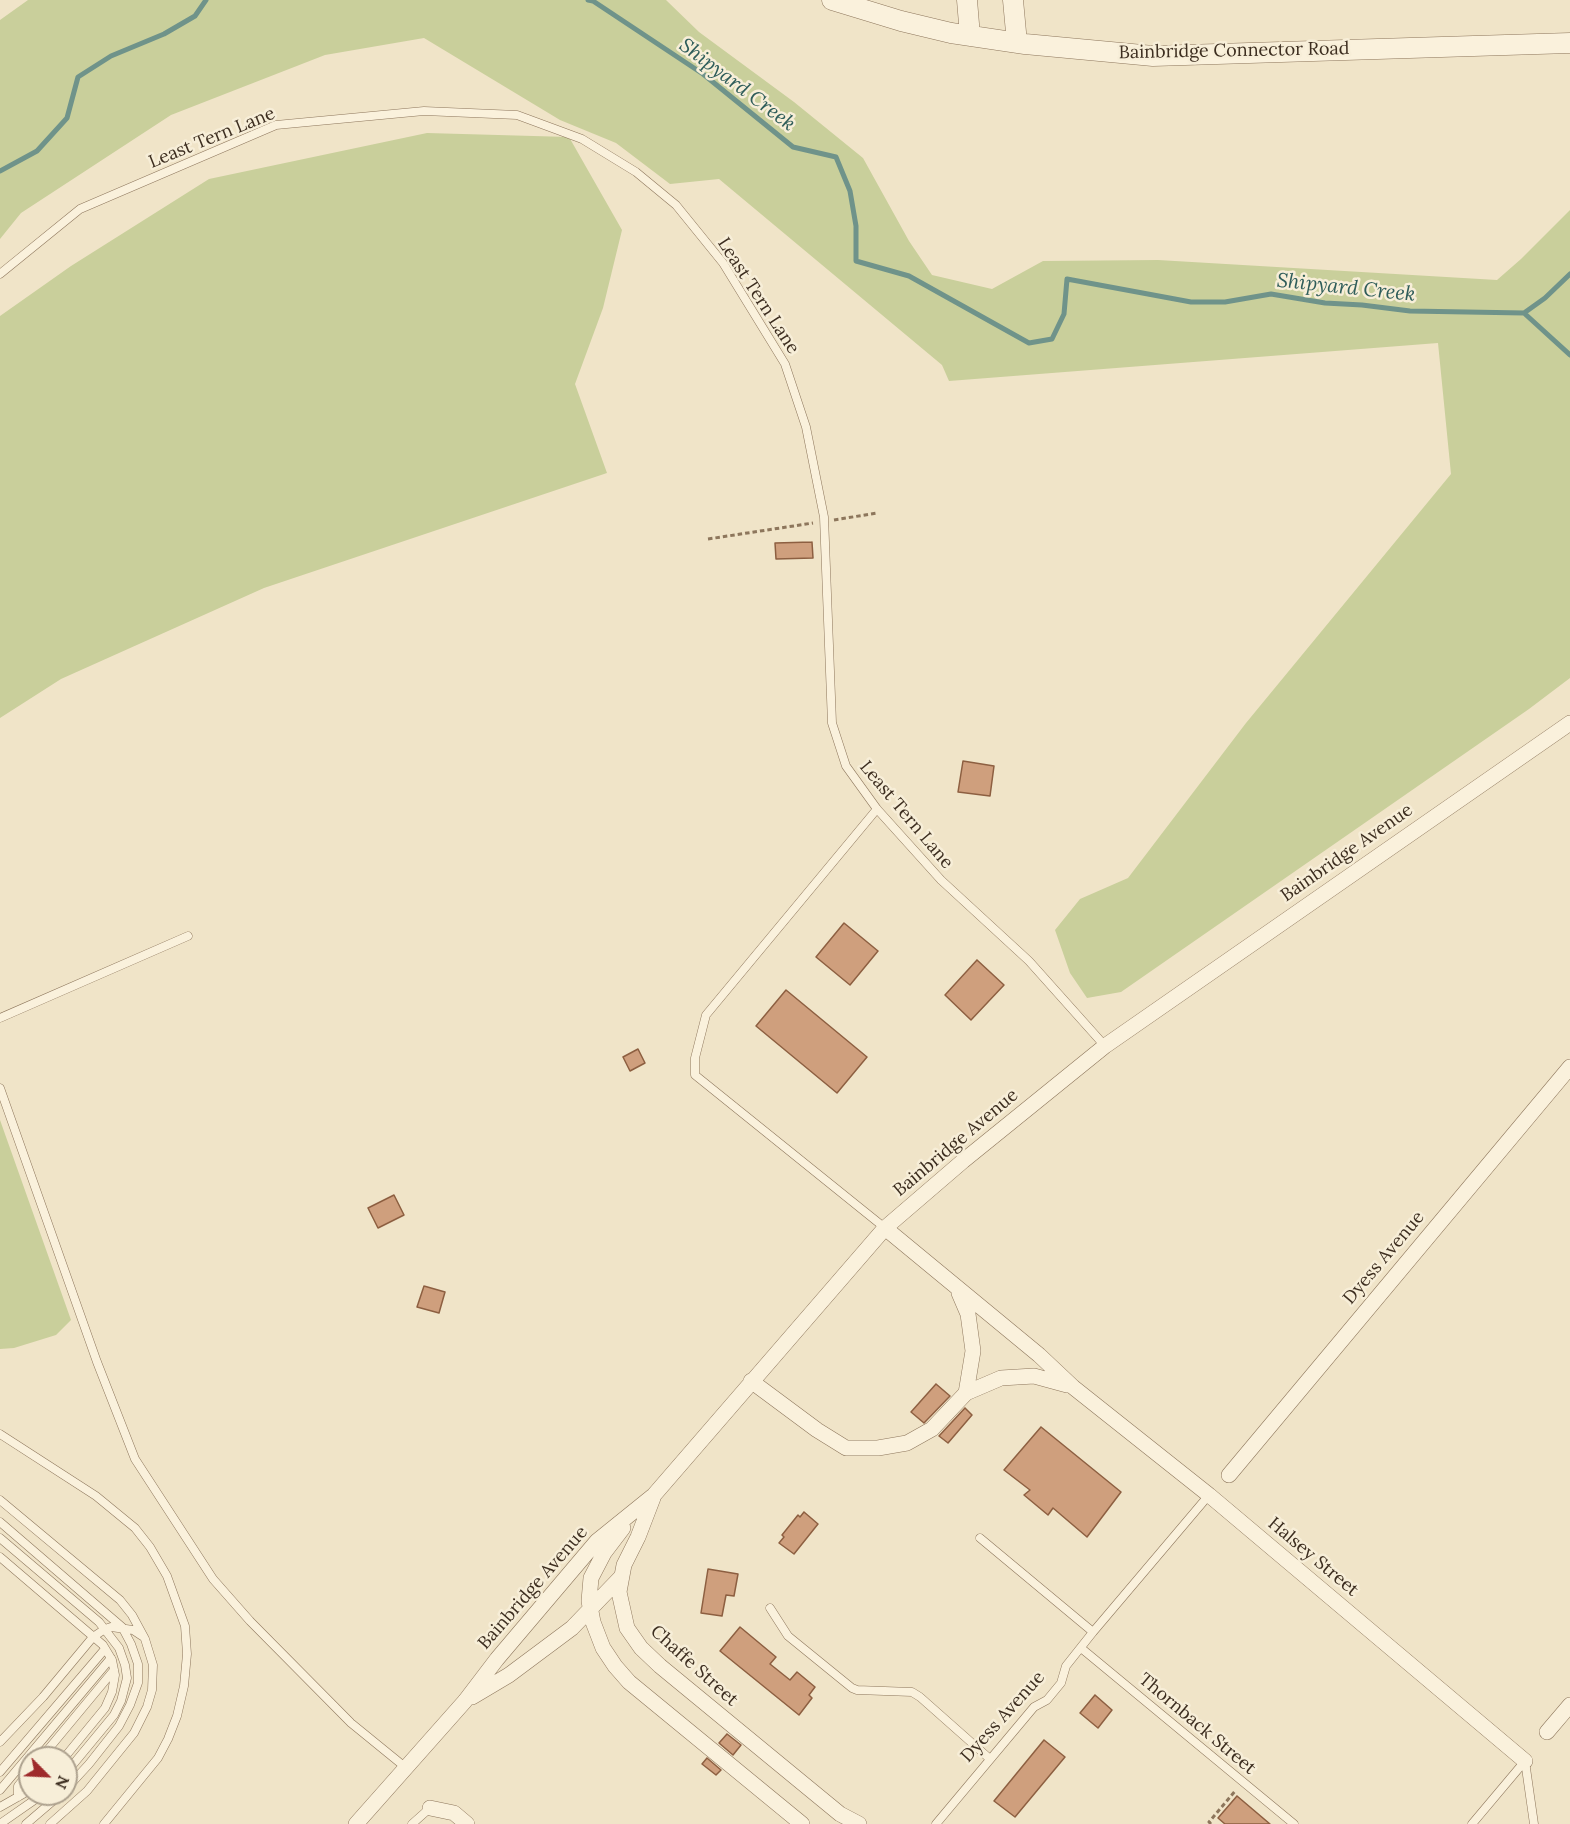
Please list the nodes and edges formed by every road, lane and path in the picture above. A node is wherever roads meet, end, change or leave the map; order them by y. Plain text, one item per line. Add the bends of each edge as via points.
1 (832, 0) edge
2 (968, 0) edge
3 (1013, 0) edge
4 (970, 36) junction
5 (1570, 42) edge
6 (1017, 43) junction
7 (0, 274) edge
8 (877, 513) dead end
9 (824, 522) junction
10 (708, 539) dead end
11 (1570, 723) edge
12 (877, 809) junction
13 (188, 936) dead end
14 (0, 1018) edge
15 (1105, 1046) junction
16 (1570, 1067) edge
17 (0, 1088) edge
18 (885, 1228) junction
19 (958, 1290) junction
20 (752, 1381) junction
21 (1073, 1387) junction
22 (966, 1393) junction
23 (0, 1436) edge
24 (1229, 1475) dead end
25 (654, 1495) junction
26 (1209, 1495) junction
27 (0, 1500) edge
28 (0, 1522) edge
29 (0, 1538) edge
30 (980, 1538) dead end
31 (0, 1557) edge
32 (622, 1576) junction
33 (770, 1608) dead end
34 (591, 1609) junction
35 (122, 1627) junction
36 (105, 1629) junction
37 (1093, 1632) junction
38 (143, 1636) junction
39 (93, 1637) junction
40 (1082, 1648) junction
41 (105, 1649) junction
42 (111, 1658) junction
43 (114, 1670) junction
44 (465, 1701) junction
45 (1570, 1705) edge
46 (1547, 1732) dead end
47 (0, 1742) edge
48 (51, 1746) edge
49 (74, 1746) edge
50 (78, 1758) edge
51 (990, 1759) junction
52 (1525, 1761) junction
53 (405, 1767) junction
54 (0, 1772) edge
55 (78, 1776) edge
56 (1243, 1782) junction
57 (0, 1790) edge
58 (18, 1797) edge
59 (26, 1806) edge
60 (47, 1806) edge
61 (0, 1807) edge
62 (430, 1808) joint
63 (0, 1824) edge
64 (26, 1824) edge
65 (50, 1824) edge
66 (104, 1824) edge
67 (356, 1824) edge
68 (412, 1824) edge
69 (467, 1824) edge
70 (802, 1824) edge
71 (859, 1824) edge
72 (936, 1824) edge
73 (1211, 1824) edge
74 (1294, 1824) edge
75 (1472, 1824) edge
76 (1534, 1824) edge

1 - 4 street, Bainbridge Connector Road
2 - 4 street
3 - 6 street
4 - 6 street, Bainbridge Connector Road
5 - 6 street, Bainbridge Connector Road via 1164,56
7 - 9 lane, Least Tern Lane via 80,208 276,124 424,111 517,115 582,139 636,172 676,205 723,262 785,364 806,427
8 - 9 path
9 - 10 path
9 - 12 lane, Least Tern Lane via 832,723 846,766
11 - 15 street, Bainbridge Avenue
12 - 15 lane, Least Tern Lane via 941,880 1029,962
12 - 18 lane via 706,1016 695,1058 695,1075
13 - 14 lane
15 - 18 street, Bainbridge Avenue
16 - 24 street, Dyess Avenue
17 - 53 lane via 135,1459 221,1588 351,1723
18 - 19 street, Halsey Street
18 - 20 street, Bainbridge Avenue
19 - 21 street, Halsey Street
19 - 22 street, Halsey Street via 968,1314 973,1351
20 - 22 street, Halsey Street via 846,1448 908,1443 932,1429
20 - 25 street, Bainbridge Avenue
21 - 22 street, Halsey Street via 1034,1376 1001,1378
21 - 26 street, Halsey Street
23 - 66 lane via 96,1496 135,1528 167,1576 185,1626 184,1686 168,1739 158,1758
25 - 32 street, Chaffe Street
25 - 34 street via 604,1553 591,1578
25 - 44 street, Bainbridge Avenue via 597,1541
26 - 37 lane, Dyess Avenue
26 - 52 street, Halsey Street
27 - 38 lane via 120,1600
28 - 35 lane
29 - 36 lane
30 - 37 lane
31 - 39 lane
32 - 34 street, Bainbridge Avenue
32 - 71 street, Chaffe Street via 619,1592 627,1628 641,1648 840,1814
33 - 51 lane via 788,1636 852,1688 912,1692
34 - 44 street, Bainbridge Avenue via 509,1675
34 - 70 street via 603,1648 629,1682
35 - 36 lane
35 - 38 lane
35 - 55 lane via 138,1664 138,1683 119,1725
36 - 39 lane
36 - 50 lane via 119,1648 127,1678 114,1715
37 - 40 lane, Dyess Avenue
38 - 65 lane via 153,1665 152,1690 143,1716 87,1791
39 - 41 lane
39 - 47 lane
40 - 51 lane, Dyess Avenue via 1066,1666 1061,1683 1047,1700 1034,1707
40 - 56 lane, Thornback Street
41 - 42 lane
41 - 54 lane
42 - 43 lane
42 - 57 lane
43 - 48 lane
43 - 49 lane via 112,1692 105,1708
44 - 53 street, Bainbridge Avenue
45 - 46 street
51 - 72 lane, Dyess Avenue
52 - 75 lane
52 - 76 lane
53 - 67 street, Bainbridge Avenue
56 - 73 path
56 - 74 lane, Thornback Street
58 - 61 lane
59 - 63 lane
60 - 64 lane
62 - 68 lane
62 - 69 street via 454,1813

